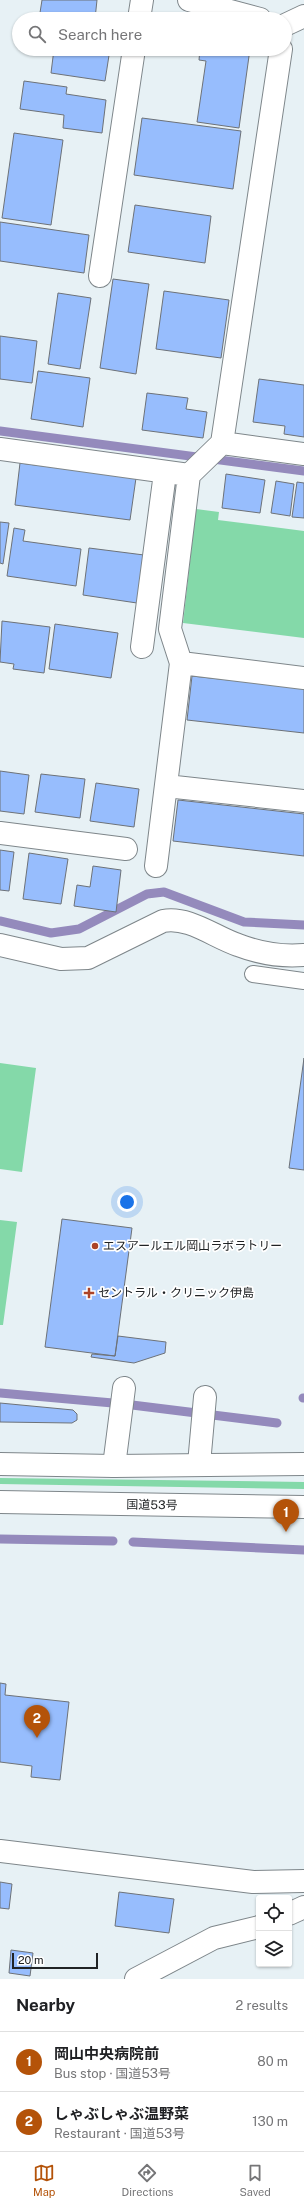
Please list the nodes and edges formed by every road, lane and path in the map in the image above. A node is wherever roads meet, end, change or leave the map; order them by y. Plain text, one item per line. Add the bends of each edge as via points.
1 (142, 0) edge
2 (189, 0) edge
3 (140, 12) edge
4 (234, 12) edge
5 (304, 16) edge
6 (292, 22) edge
7 (133, 56) edge
8 (280, 56) edge
9 (100, 276) dead end
10 (219, 446) junction
11 (0, 449) edge
12 (304, 454) edge
13 (193, 471) junction
14 (165, 473) junction
15 (142, 647) dead end
16 (181, 663) junction
17 (304, 678) edge
18 (166, 786) junction
19 (304, 801) edge
20 (0, 833) edge
21 (126, 849) dead end
22 (156, 866) dead end
23 (0, 945) edge
24 (304, 955) edge
25 (253, 974) dead end
26 (304, 981) edge
27 (122, 1399) dead end
28 (204, 1407) dead end
29 (0, 1464) edge
30 (199, 1464) junction
31 (304, 1464) edge
32 (114, 1466) junction
33 (0, 1502) edge
34 (304, 1507) edge
35 (0, 1851) edge
36 (304, 1881) edge
37 (304, 1907) edge
38 (292, 1913) edge
39 (256, 1928) edge
40 (136, 1979) edge

1 - 3 main road
2 - 4 main road
5 - 6 main road
7 - 9 main road
8 - 10 main road
10 - 12 main road
10 - 13 main road
11 - 14 main road
13 - 14 main road
13 - 16 main road via 170,629
14 - 15 main road
16 - 17 main road
16 - 18 main road
18 - 19 main road
18 - 22 main road
20 - 21 main road
23 - 24 main road via 61,959 88,958 172,919 184,921 256,951
25 - 26 lane
27 - 32 main road
28 - 30 main road
29 - 32 main road
30 - 31 main road
30 - 32 main road
33 - 34 main road, 国道53号
35 - 36 main road via 253,1882
37 - 38 main road
39 - 40 main road via 214,1938

